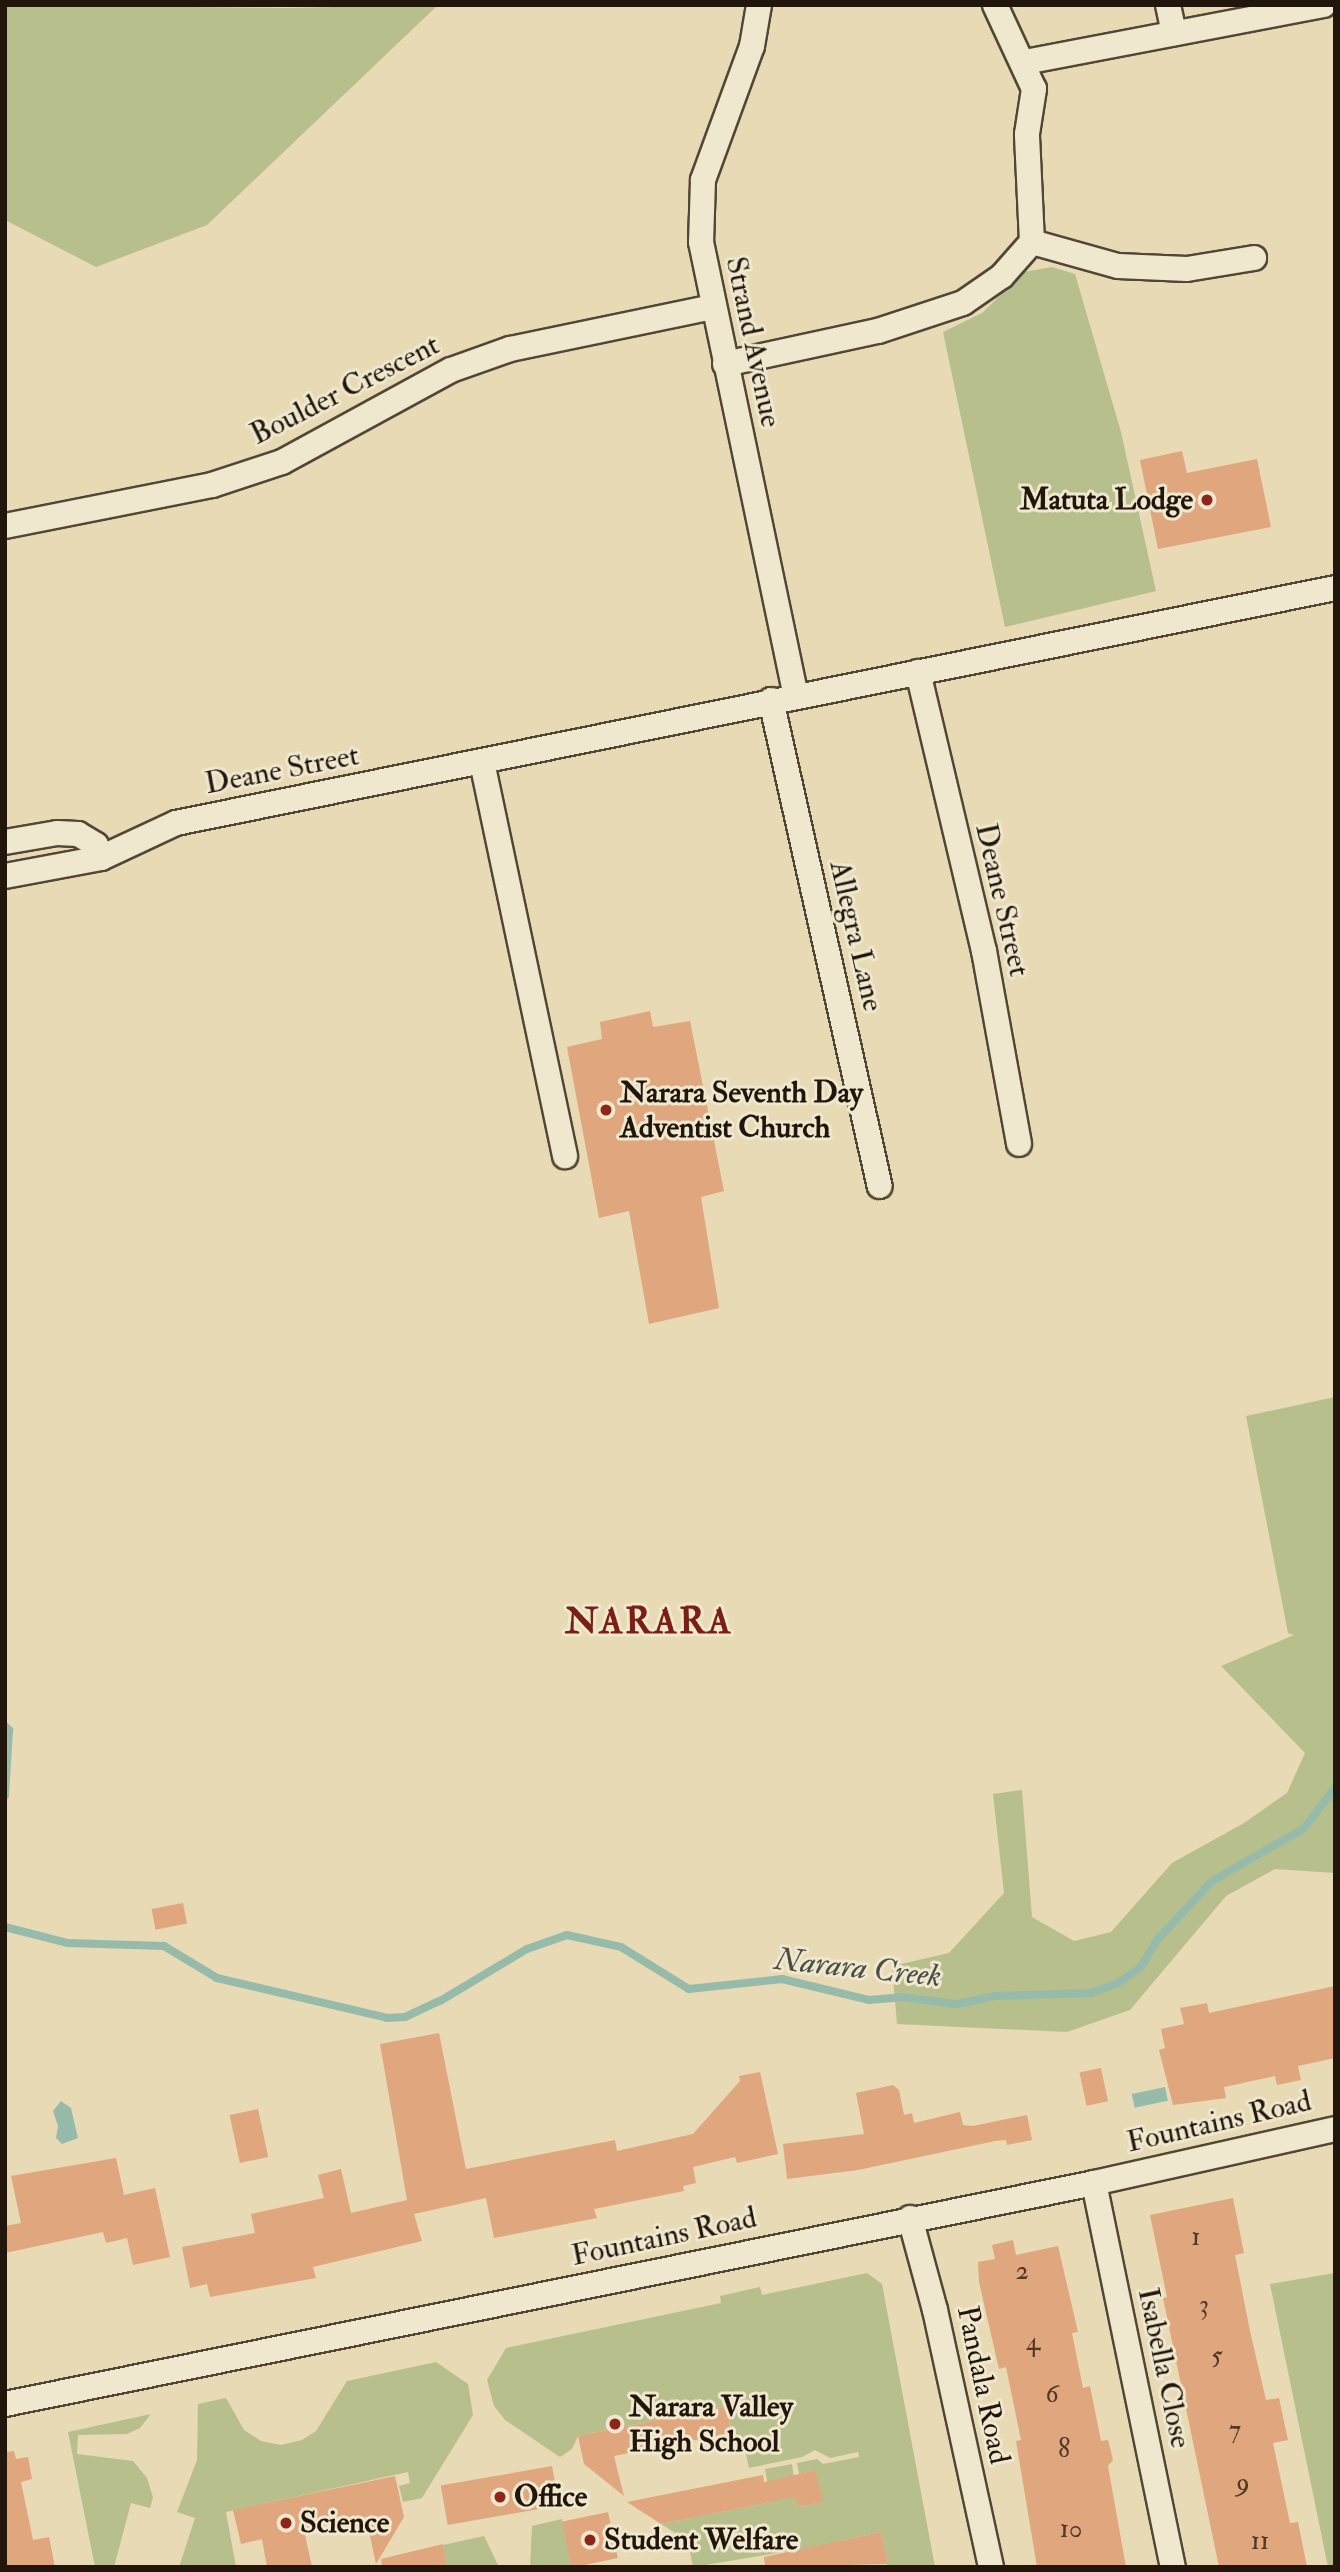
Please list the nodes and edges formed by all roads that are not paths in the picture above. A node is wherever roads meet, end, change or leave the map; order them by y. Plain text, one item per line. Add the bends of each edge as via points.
1 (759, 5) edge
2 (995, 5) edge
3 (1168, 5) edge
4 (1324, 5) edge
5 (1174, 33) junction
6 (1025, 62) junction
7 (1032, 242) junction
8 (1254, 258) dead end
9 (712, 307) junction
10 (725, 364) junction
11 (5, 526) edge
12 (1335, 588) edge
13 (918, 672) junction
14 (796, 696) junction
15 (771, 700) junction
16 (482, 762) junction
17 (5, 842) edge
18 (101, 858) junction
19 (5, 876) edge
20 (1019, 1144) dead end
21 (565, 1156) dead end
22 (880, 1185) dead end
23 (1335, 2129) edge
24 (1094, 2183) junction
25 (910, 2218) junction
26 (5, 2404) edge
27 (990, 2567) edge
28 (1173, 2567) edge

1 - 9 street, Strand Avenue via 752,46 703,180 701,242
2 - 6 street
3 - 5 street
4 - 5 street
5 - 6 street
6 - 7 street via 1034,89 1027,144
7 - 8 street via 1118,266 1187,269
7 - 10 street via 1002,275 963,303 878,331
9 - 10 street, Strand Avenue
9 - 11 street, Boulder Crescent via 510,349 401,395 282,462 212,485
10 - 14 street, Strand Avenue
12 - 13 street, Deane Street
13 - 14 street, Deane Street
13 - 20 street, Deane Street via 984,951
14 - 15 street, Deane Street
15 - 16 street, Deane Street
15 - 22 street, Allegra Lane
16 - 18 street, Deane Street via 176,823
16 - 21 street
17 - 18 street via 78,834 96,845
18 - 19 street, Deane Street
23 - 24 street, Fountains Road
24 - 25 street, Fountains Road
24 - 28 street, Isabella Close
25 - 26 street, Fountains Road
25 - 27 street, Pandala Road via 935,2310

